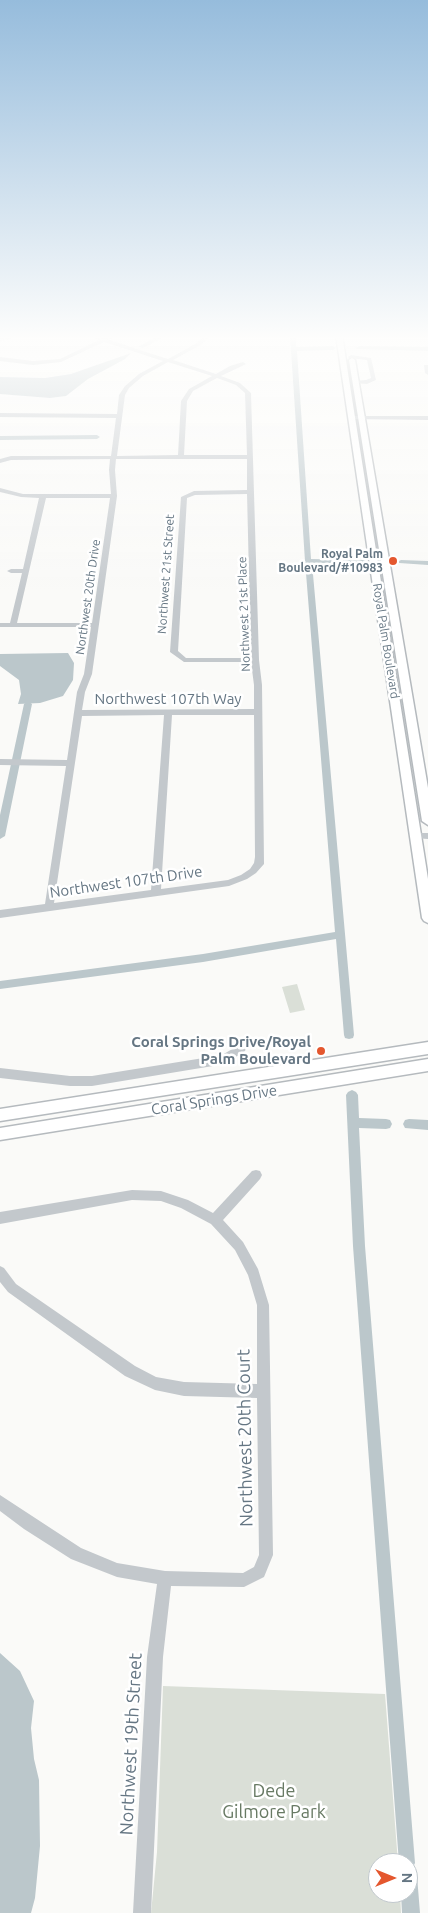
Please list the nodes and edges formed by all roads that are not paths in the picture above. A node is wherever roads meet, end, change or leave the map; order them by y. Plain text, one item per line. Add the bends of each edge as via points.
1 (118, 424) edge
2 (183, 424) edge
3 (248, 424) edge
4 (358, 424) edge
5 (358, 424) edge
6 (248, 457) junction
7 (114, 458) junction
8 (181, 458) junction
9 (3, 460) edge
10 (0, 490) edge
11 (250, 492) junction
12 (43, 496) junction
13 (114, 496) junction
14 (11, 571) dead end
15 (26, 571) junction
16 (0, 625) edge
17 (13, 625) junction
18 (95, 625) junction
19 (255, 660) junction
20 (168, 712) junction
21 (258, 712) junction
22 (78, 713) junction
23 (0, 762) edge
24 (70, 763) junction
25 (428, 821) edge
26 (416, 836) junction
27 (428, 836) edge
28 (253, 871) joint
29 (156, 892) junction
30 (49, 907) junction
31 (0, 914) edge
32 (428, 918) edge
33 (241, 1048) dead end
34 (428, 1048) edge
35 (428, 1065) edge
36 (0, 1073) edge
37 (0, 1115) edge
38 (0, 1134) edge
39 (256, 1175) dead end
40 (0, 1218) edge
41 (215, 1220) junction
42 (0, 1272) edge
43 (263, 1391) junction
44 (0, 1502) edge
45 (166, 1578) junction
46 (142, 1913) edge

1 - 7 street, Northwest 20th Drive
2 - 8 street
3 - 6 street, Northwest 21st Place
4 - 25 main road, Royal Palm Boulevard
5 - 26 main road, Royal Palm Boulevard
6 - 8 street
6 - 11 street, Northwest 21st Place
7 - 8 street
7 - 9 street
7 - 13 street, Northwest 20th Drive
10 - 12 street via 23,496
11 - 19 street, Northwest 21st Place
11 - 19 street, Northwest 21st Street via 188,494 184,497 174,652 184,660
12 - 13 street
12 - 15 street
13 - 18 street, Northwest 20th Drive
14 - 15 street
15 - 17 street
16 - 17 street
17 - 18 street
18 - 22 street, Northwest 20th Drive
19 - 21 street, Northwest 21st Place
20 - 21 street, Northwest 107th Way
20 - 22 street, Northwest 107th Way
20 - 29 street
21 - 28 street, Northwest 21st Place via 260,857
22 - 24 street, Northwest 20th Drive
23 - 24 street
24 - 30 street, Northwest 20th Drive
26 - 27 street
26 - 32 main road, Royal Palm Boulevard
28 - 29 street, Northwest 107th Drive via 229,883
29 - 30 street, Northwest 107th Drive
30 - 31 street, Northwest 107th Drive
33 - 36 street via 225,1059 92,1081
34 - 37 main road, Coral Springs Drive
35 - 38 main road, Coral Springs Drive
39 - 41 street
40 - 41 street, Northwest 20th Court via 132,1195 161,1196
41 - 43 street, Northwest 20th Court via 239,1246 259,1287
42 - 43 street via 12,1288 130,1371 155,1383 184,1389
43 - 45 street, Northwest 20th Court via 266,1555 260,1572 244,1580
44 - 45 street, Northwest 20th Court via 76,1554 117,1570
45 - 46 street, Northwest 19th Street via 154,1657

